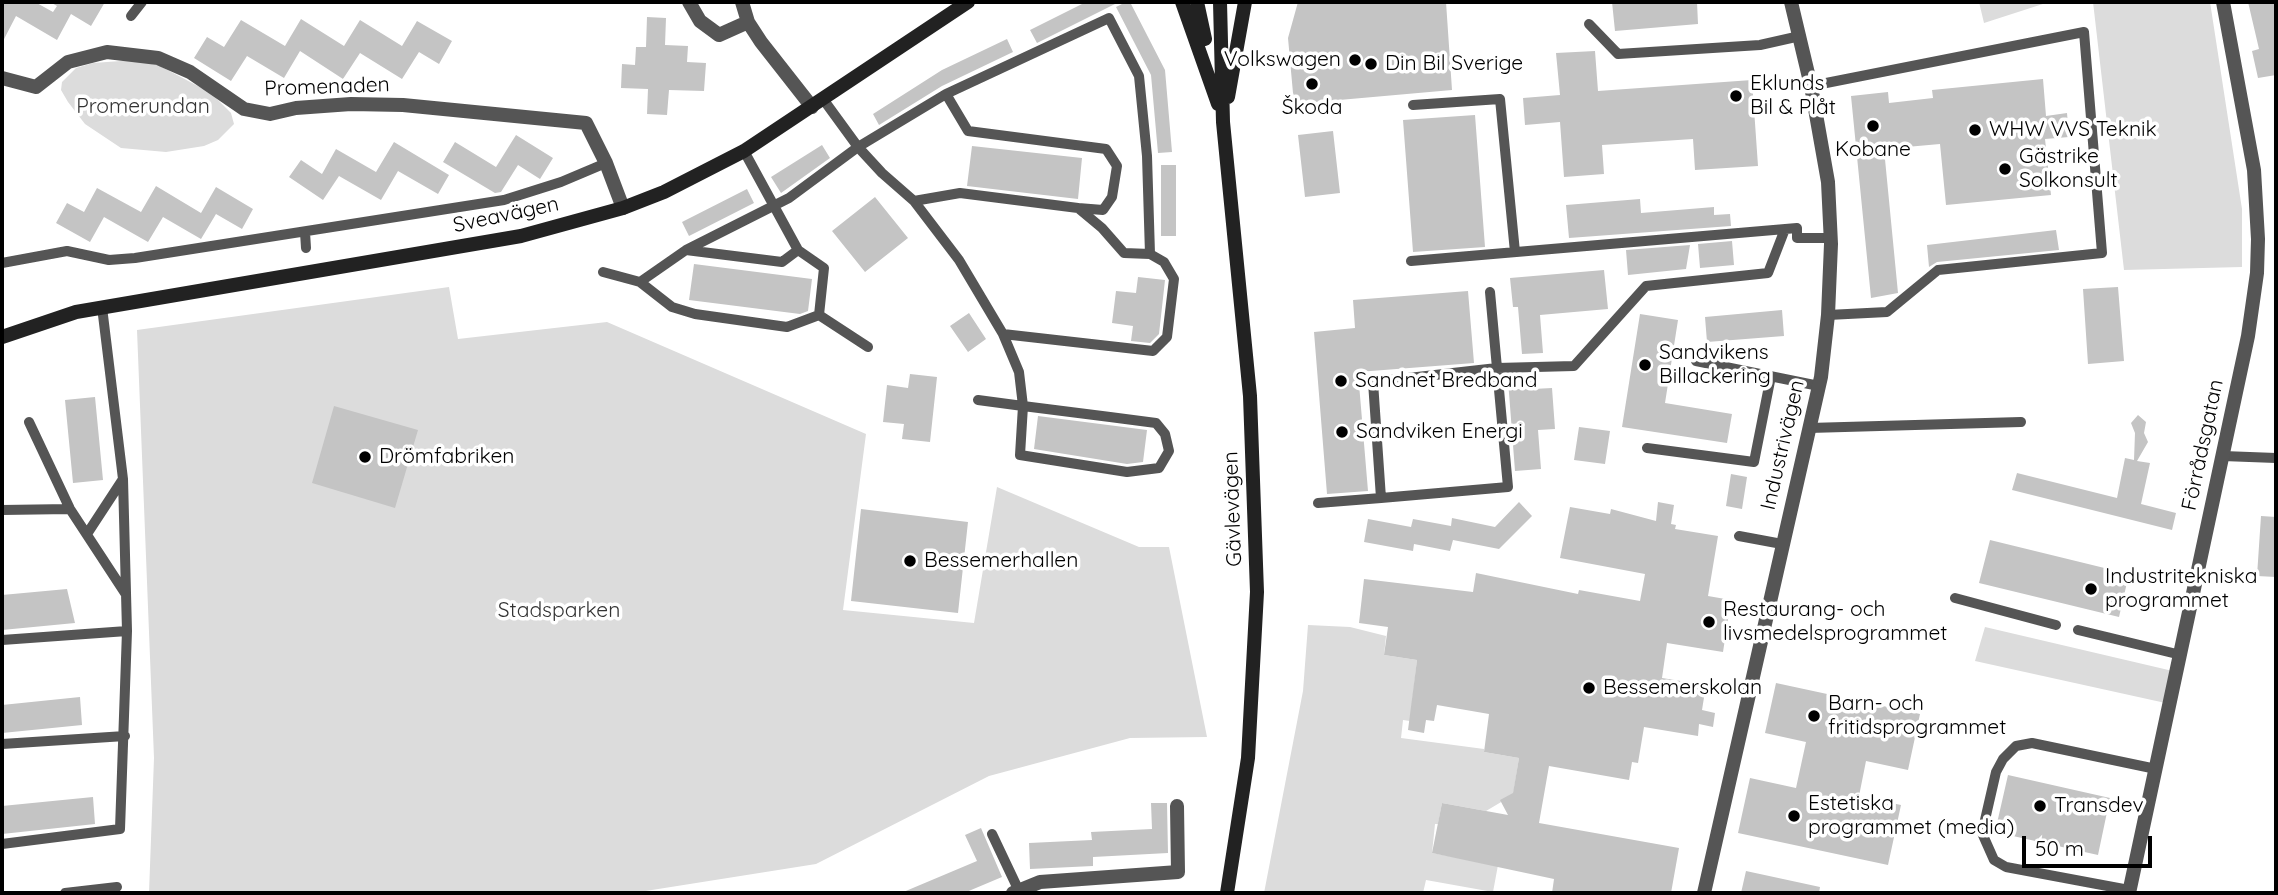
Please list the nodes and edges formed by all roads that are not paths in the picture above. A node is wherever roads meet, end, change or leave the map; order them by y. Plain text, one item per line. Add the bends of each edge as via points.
1 (142, 2) edge
2 (689, 2) edge
3 (742, 2) edge
4 (968, 2) edge
5 (1182, 2) edge
6 (1197, 2) edge
7 (1220, 2) edge
8 (1245, 2) edge
9 (1791, 2) edge
10 (2223, 2) edge
11 (131, 16) dead end
12 (748, 22) junction
13 (1589, 24) dead end
14 (1800, 36) junction
15 (2, 78) edge
16 (1811, 86) junction
17 (946, 94) junction
18 (818, 103) junction
19 (1413, 105) dead end
20 (1223, 122) junction
21 (858, 147) junction
22 (744, 151) junction
23 (606, 163) junction
24 (914, 201) junction
25 (773, 205) junction
26 (623, 208) junction
27 (1078, 208) junction
28 (1785, 229) junction
29 (304, 232) junction
30 (1831, 238) junction
31 (306, 248) dead end
32 (686, 250) junction
33 (799, 250) junction
34 (1515, 252) junction
35 (1150, 254) junction
36 (1411, 261) dead end
37 (2, 262) edge
38 (603, 272) dead end
39 (640, 282) junction
40 (1490, 292) dead end
41 (102, 307) junction
42 (819, 315) junction
43 (1828, 315) junction
44 (1003, 334) junction
45 (2, 337) edge
46 (868, 347) dead end
47 (1696, 361) dead end
48 (1497, 368) junction
49 (1771, 376) junction
50 (1819, 386) junction
51 (978, 400) dead end
52 (1023, 406) junction
53 (29, 422) dead end
54 (2021, 422) dead end
55 (1809, 428) junction
56 (1647, 448) dead end
57 (2223, 456) junction
58 (2276, 458) edge
59 (123, 480) junction
60 (1381, 498) junction
61 (1318, 503) dead end
62 (70, 509) junction
63 (2, 510) edge
64 (87, 534) junction
65 (1739, 536) dead end
66 (1782, 544) junction
67 (126, 593) junction
68 (1955, 598) dead end
69 (2056, 625) dead end
70 (2078, 630) dead end
71 (127, 631) junction
72 (2, 640) edge
73 (2181, 655) junction
74 (125, 736) junction
75 (2, 744) edge
76 (2156, 769) junction
77 (1177, 806) dead end
78 (992, 834) dead end
79 (2, 844) edge
80 (117, 887) dead end
81 (1016, 892) edge
82 (2129, 892) edge
83 (65, 893) edge
84 (1227, 893) edge
85 (1704, 893) edge

1 - 11 lane
2 - 12 street via 700,20 719,35
3 - 12 street
4 - 18 main road, Sveavägen
5 - 20 main road
6 - 20 main road, Gävlevägen
7 - 20 main road, Gävlevägen
8 - 20 main road
9 - 14 street, Industrivägen
10 - 57 street, Förrådsgatan via 2249,135 2258,239 2248,336
12 - 18 street
13 - 14 lane via 1618,54 1760,45
14 - 16 street, Industrivägen
15 - 23 street, Promenaden via 36,87 68,62 107,52 158,58 190,72 244,109 271,114 364,104 586,123
16 - 30 street, Industrivägen via 1828,182
16 - 43 lane via 2084,32 2102,253 1938,270 1887,312
17 - 21 lane
17 - 27 lane via 968,131 1105,149 1117,166 1112,197 1103,210
17 - 35 lane via 1109,18 1139,76
18 - 21 lane
18 - 22 main road, Sveavägen
19 - 34 lane via 1500,99
20 - 84 main road, Gävlevägen via 1250,396 1257,592 1248,758
21 - 24 lane
21 - 25 lane
22 - 25 lane
22 - 26 main road, Sveavägen
23 - 26 street, Promenaden
23 - 29 lane via 504,200
24 - 27 lane via 960,193
24 - 44 lane via 959,260
25 - 32 lane
25 - 33 lane
26 - 41 main road, Sveavägen via 508,238
27 - 35 lane via 1124,253
28 - 30 lane via 1797,228 1797,238
28 - 34 lane
28 - 48 lane via 1768,273 1646,286 1574,366
29 - 31 lane
29 - 37 lane via 135,258 109,260 67,251
30 - 43 street, Industrivägen
32 - 33 lane via 782,262
32 - 39 lane
33 - 42 lane via 824,268
34 - 36 lane
35 - 44 lane via 1164,262 1174,279 1167,337 1153,351
38 - 39 lane
39 - 42 lane via 672,307 695,314 787,327
40 - 48 lane
41 - 45 main road, Sveavägen
41 - 59 lane
42 - 46 lane
43 - 50 street, Industrivägen
44 - 52 lane via 1019,372
47 - 49 lane
48 - 60 lane via 1373,382
48 - 60 lane via 1508,487
49 - 50 lane
49 - 56 lane via 1754,462
50 - 55 street, Industrivägen
51 - 52 lane
52 - 52 lane via 1020,455 1127,472 1159,468 1168,451 1165,434 1156,423
53 - 62 lane
54 - 55 lane
55 - 66 street, Industrivägen
57 - 58 lane
57 - 73 street, Förrådsgatan
59 - 64 lane
59 - 67 lane
60 - 61 lane
62 - 63 lane
62 - 64 lane
64 - 67 lane
65 - 66 lane
66 - 85 street, Industrivägen
67 - 71 lane
68 - 69 lane
70 - 73 lane
71 - 72 lane
71 - 74 lane
73 - 76 street, Förrådsgatan
74 - 75 lane
74 - 79 lane via 120,829
76 - 82 street, Förrådsgatan
76 - 82 lane via 2032,743 2016,746 1996,772 1982,833 1989,853 2006,867
77 - 81 street via 1178,873 1040,882
78 - 81 lane
80 - 83 lane

